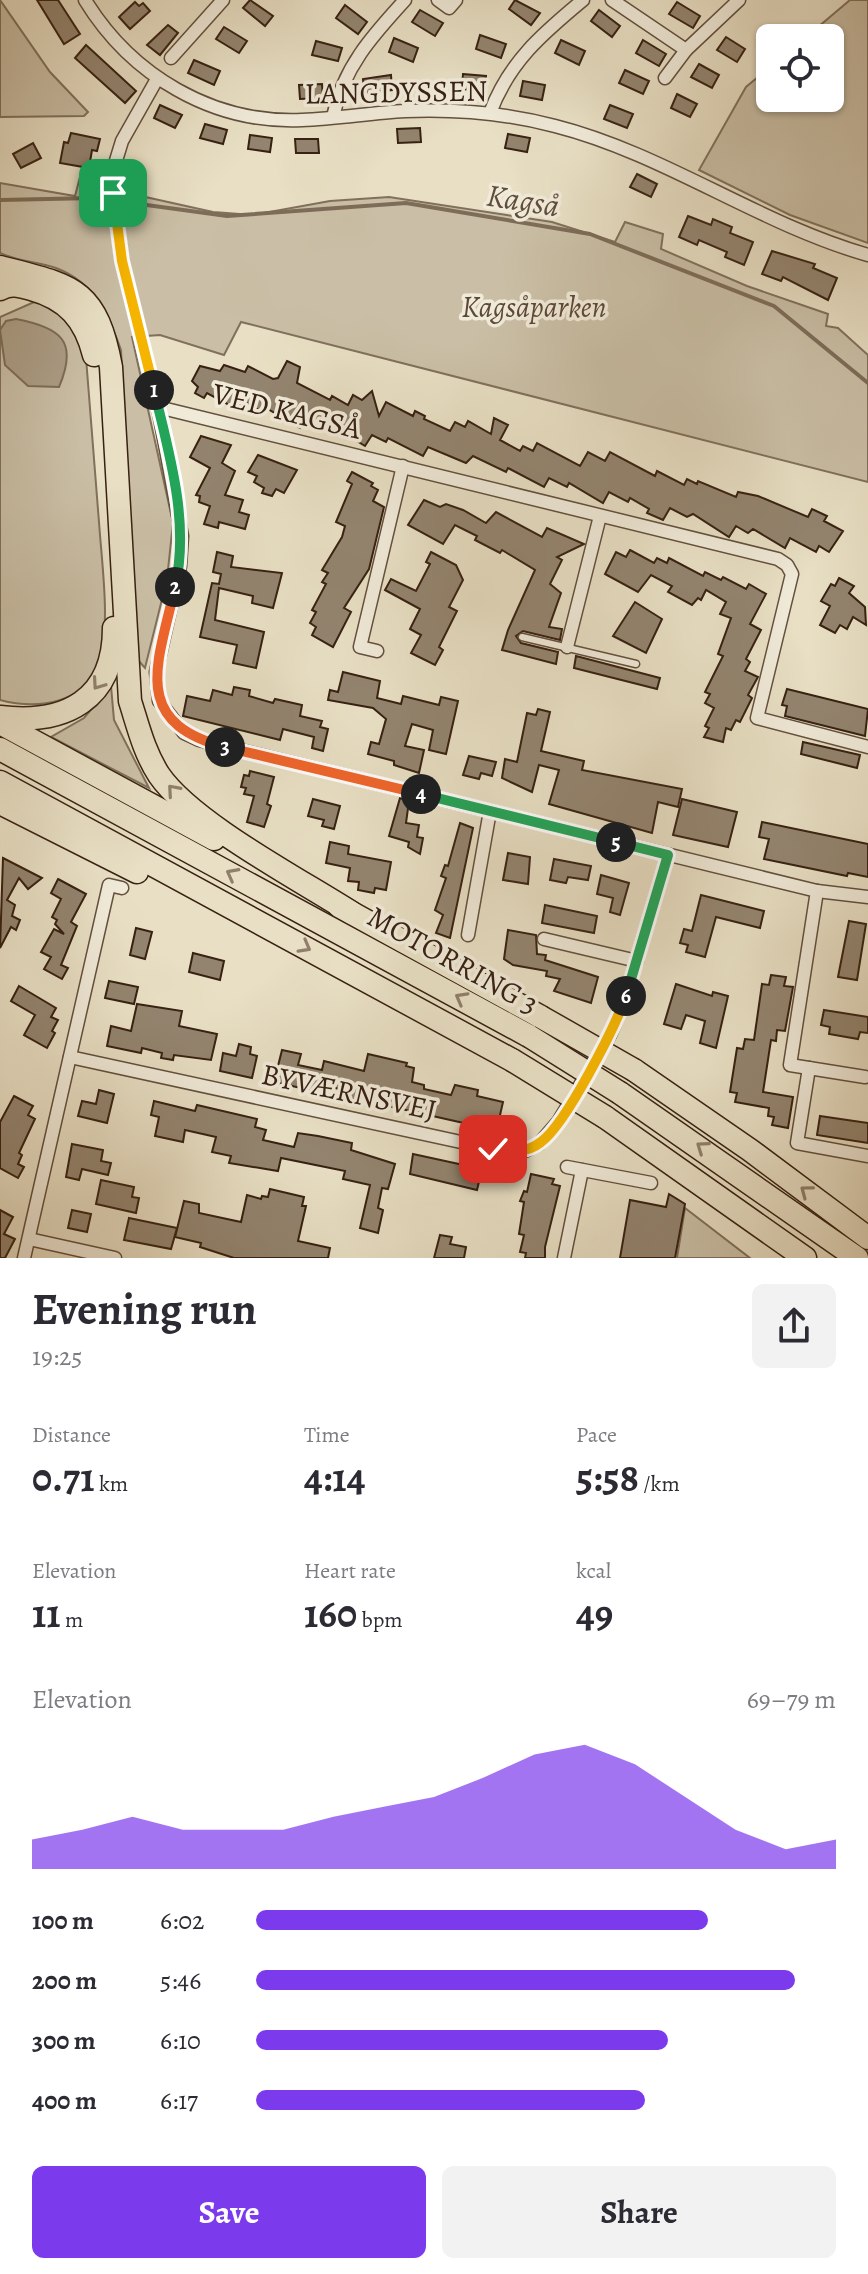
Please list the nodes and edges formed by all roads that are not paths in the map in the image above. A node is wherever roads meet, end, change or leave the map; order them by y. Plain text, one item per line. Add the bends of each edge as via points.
1 (85, 0) edge
2 (223, 0) edge
3 (405, 0) edge
4 (438, 0) edge
5 (456, 0) edge
6 (583, 0) edge
7 (612, 0) edge
8 (739, 0) edge
9 (686, 50) junction
10 (171, 58) dead end
11 (665, 78) dead end
12 (157, 79) junction
13 (490, 113) junction
14 (333, 117) junction
15 (868, 255) edge
16 (0, 267) edge
17 (0, 289) edge
18 (158, 407) junction
19 (403, 466) junction
20 (600, 516) junction
21 (522, 637) dead end
22 (567, 647) junction
23 (377, 651) dead end
24 (636, 664) dead end
25 (0, 720) edge
26 (868, 747) edge
27 (6, 752) edge
28 (8, 797) edge
29 (490, 811) junction
30 (668, 855) junction
31 (122, 888) dead end
32 (817, 891) junction
33 (868, 897) edge
34 (352, 913) junction
35 (468, 935) dead end
36 (544, 939) dead end
37 (637, 961) junction
38 (535, 1026) junction
39 (70, 1057) junction
40 (809, 1068) junction
41 (865, 1077) dead end
42 (868, 1156) edge
43 (567, 1167) dead end
44 (582, 1170) junction
45 (651, 1183) dead end
46 (868, 1238) edge
47 (29, 1239) junction
48 (24, 1258) edge
49 (115, 1258) edge
50 (564, 1258) edge
51 (805, 1258) edge
52 (857, 1258) edge

1 - 12 street, LANGDYSSEN via 115,42
2 - 10 street
3 - 14 street via 354,60
4 - 5 street via 449,8
6 - 13 street via 528,47
7 - 9 street
8 - 9 street
9 - 11 street
12 - 14 street, LANGDYSSEN via 204,103 249,116
12 - 18 street via 122,141 113,193 122,261
13 - 14 street, LANGDYSSEN via 403,111
13 - 15 street, LANGDYSSEN via 552,125 634,151 772,219
34 -> 16 highway via 212,824 159,774 130,701 105,335 96,311 74,291
17 -> 25 highway via 16,285 62,301 88,332 96,360 114,626 108,668 83,702 44,719
18 - 19 street, VED KAGSÅ
18 - 29 street via 182,536 156,672 159,701 170,719 199,740
19 - 20 street, VED KAGSÅ
19 - 23 street via 360,647
20 - 22 street
20 - 26 street, VED KAGSÅ via 787,565 792,574 757,718
21 - 22 lane
22 - 24 lane
25 - 34 highway
38 -> 27 highway, MOTORRING 3
28 -> 51 highway, MOTORRING 3, bridge via 271,928 512,1060 605,1117
29 - 30 street
29 - 35 street
30 - 32 street
30 - 37 street, BYVÆRNSVEJ
31 - 39 street via 109,885
32 - 33 street
32 - 40 street via 790,1065
34 - 38 highway
36 - 37 street
37 - 39 street, BYVÆRNSVEJ via 610,1035 558,1122 525,1151 493,1149
46 -> 38 highway, bridge via 634,1070
52 -> 38 highway, MOTORRING 3, bridge via 620,1093
39 - 47 street
40 - 41 street
40 - 42 street via 797,1143
43 - 44 street
44 - 45 street
44 - 50 street
47 - 48 street
47 - 49 street

